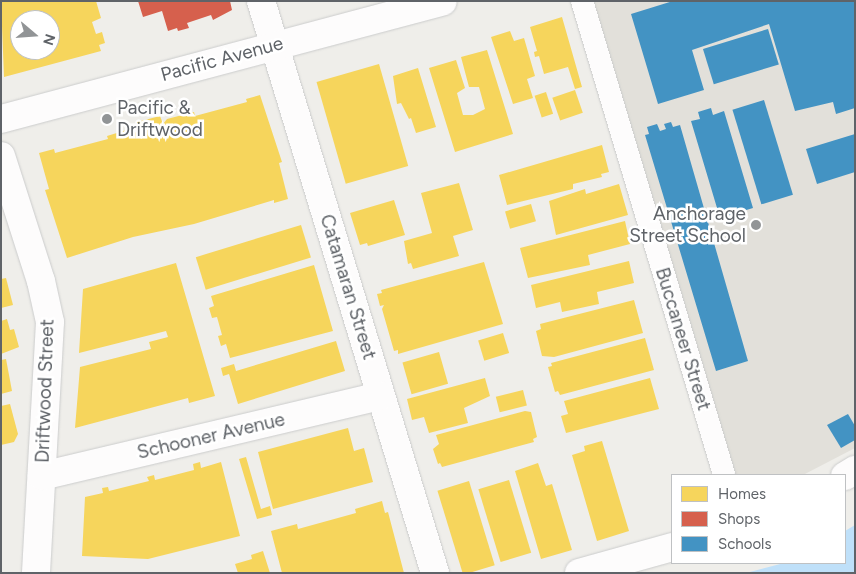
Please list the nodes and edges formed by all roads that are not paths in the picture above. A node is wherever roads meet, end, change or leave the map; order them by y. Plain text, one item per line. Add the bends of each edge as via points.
1 (261, 1) edge
2 (443, 1) edge
3 (582, 1) edge
4 (274, 45) junction
5 (1, 119) edge
6 (1, 156) edge
7 (381, 396) junction
8 (724, 474) edge
9 (42, 476) junction
10 (671, 547) edge
11 (33, 572) edge
12 (435, 573) edge
13 (578, 573) edge

1 - 4 street, Catamaran Street
2 - 4 street, Pacific Avenue
3 - 8 street, Buccaneer Street
4 - 5 street, Pacific Avenue
4 - 7 street, Catamaran Street
6 - 9 street, Driftwood Street via 41,281 50,322
7 - 9 street, Schooner Avenue
7 - 12 street, Catamaran Street
9 - 11 street, Driftwood Street
10 - 13 street

